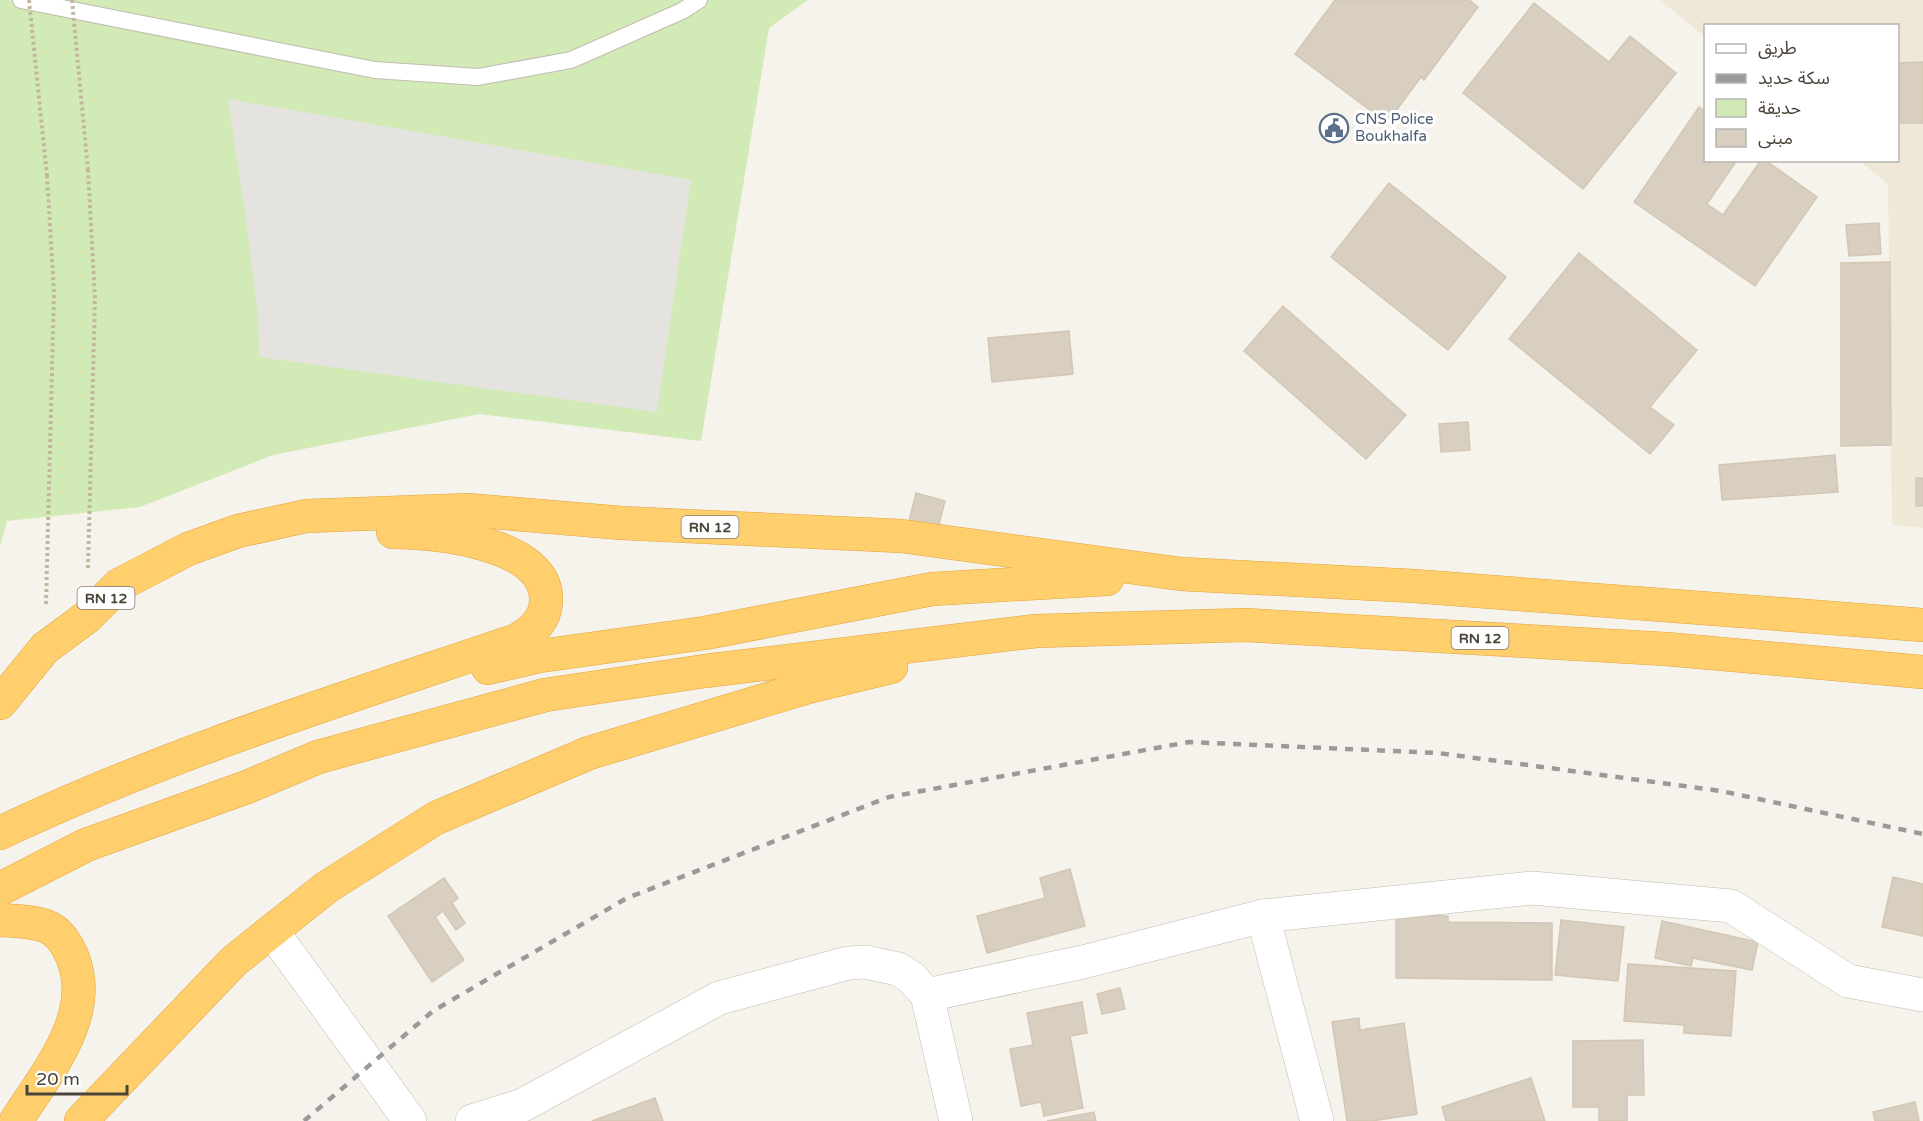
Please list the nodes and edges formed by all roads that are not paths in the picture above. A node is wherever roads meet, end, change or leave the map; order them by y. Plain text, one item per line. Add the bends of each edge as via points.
1 (21, 0) edge
2 (699, 0) edge
3 (238, 531) junction
4 (1181, 574) junction
5 (1923, 625) edge
6 (1036, 631) junction
7 (1923, 672) edge
8 (0, 703) edge
9 (311, 710) junction
10 (0, 833) edge
11 (0, 889) edge
12 (1263, 916) junction
13 (0, 920) edge
14 (272, 931) junction
15 (927, 995) junction
16 (1923, 995) edge
17 (16, 1121) edge
18 (81, 1121) edge
19 (410, 1121) edge
20 (472, 1121) edge
21 (956, 1121) edge
22 (1317, 1121) edge

1 - 2 lane via 375,70 478,77 571,60
3 - 4 highway, RN 12 via 306,516 468,510 622,523 901,536
3 - 8 highway, RN 12 via 188,549 119,585 87,617 45,648
3 - 9 highway via 426,532 477,543 524,560 543,582 544,612 526,636
4 - 5 highway, RN 12 via 1413,586
4 - 9 highway via 932,589 705,633 540,656
6 - 7 highway, RN 12 via 1245,626 1666,649
6 - 11 highway via 705,671 545,695 318,757 86,845
6 - 14 highway via 808,687 589,753 436,818 327,887
9 - 10 highway via 151,769
12 - 15 street via 1083,962
12 - 16 street via 1532,888 1731,906 1848,981
12 - 22 street
13 - 17 highway via 53,930 68,946 79,972 78,1005 67,1039
14 - 18 highway via 234,961
14 - 19 street
15 - 20 street via 898,969 865,962 848,963 719,998 523,1105
15 - 21 street

